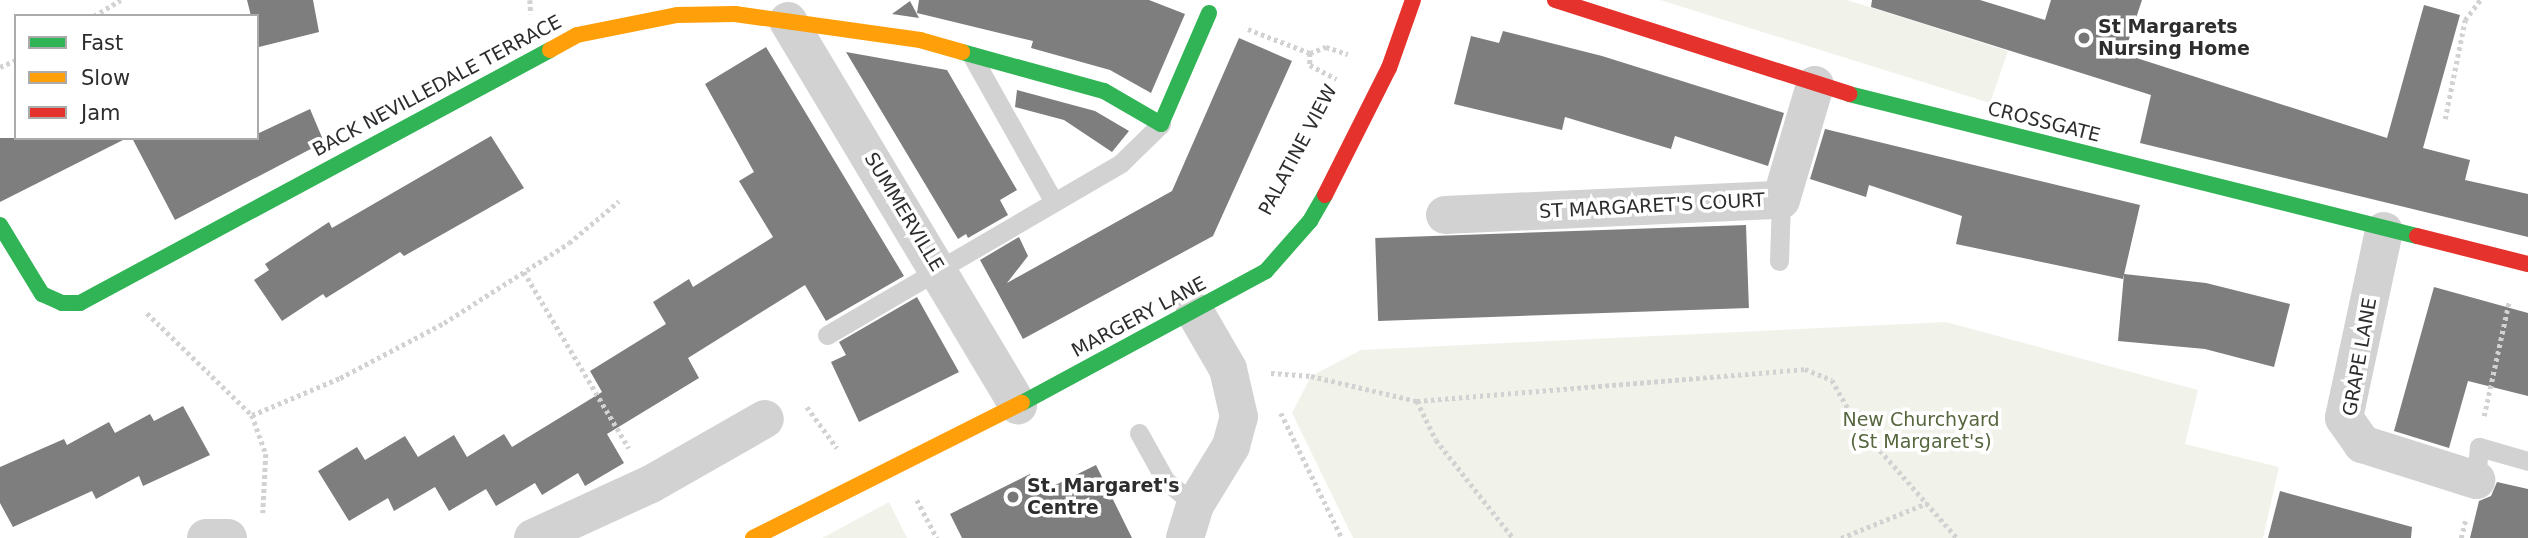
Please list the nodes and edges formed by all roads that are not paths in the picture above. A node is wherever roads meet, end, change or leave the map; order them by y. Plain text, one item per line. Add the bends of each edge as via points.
1 (1413, 0) edge
2 (1555, 0) edge
3 (1623, 10) edge
4 (1209, 13) dead end
5 (788, 20) junction
6 (970, 53) junction
7 (1815, 85) junction
8 (1161, 124) junction
9 (1781, 200) junction
10 (1054, 202) junction
11 (1445, 215) dead end
12 (0, 225) edge
13 (2384, 231) junction
14 (1779, 261) dead end
15 (2523, 263) edge
16 (940, 270) junction
17 (1195, 312) junction
18 (827, 335) dead end
19 (1017, 405) junction
20 (765, 419) road end
21 (1139, 433) dead end
22 (2528, 461) edge
23 (2476, 480) joint
24 (1190, 522) edge
25 (245, 532) edge
26 (206, 538) edge
27 (533, 538) edge
28 (753, 538) edge

1 - 17 street, MARGERY LANE via 1384,78 1342,167 1310,221 1266,271
2 - 3 street, CROSSGATE
3 - 7 street, CROSSGATE
4 - 8 street
5 - 6 street, BACK NEVILLEDALE TERRACE via 920,40
5 - 12 street, BACK NEVILLEDALE TERRACE via 677,15 577,35 80,303 62,303 42,294
5 - 16 street, SUMMERVILLE
6 - 8 street, BACK NEVILLEDALE TERRACE via 1104,91
6 - 10 lane
7 - 9 street, ST MARGARET'S COURT
7 - 13 street, CROSSGATE
8 - 10 lane via 1121,163
9 - 11 street, ST MARGARET'S COURT
9 - 14 lane
10 - 16 lane
13 - 15 street, CROSSGATE
13 - 23 street, GRAPE LANE via 2344,418 2362,444
16 - 18 lane
16 - 19 street, SUMMERVILLE
17 - 19 street, MARGERY LANE
17 - 24 street via 1232,380 1239,417 1231,446
19 - 28 street, MARGERY LANE
20 - 27 street via 651,484
21 - 24 lane
22 - 23 lane via 2479,447
25 - 26 street

